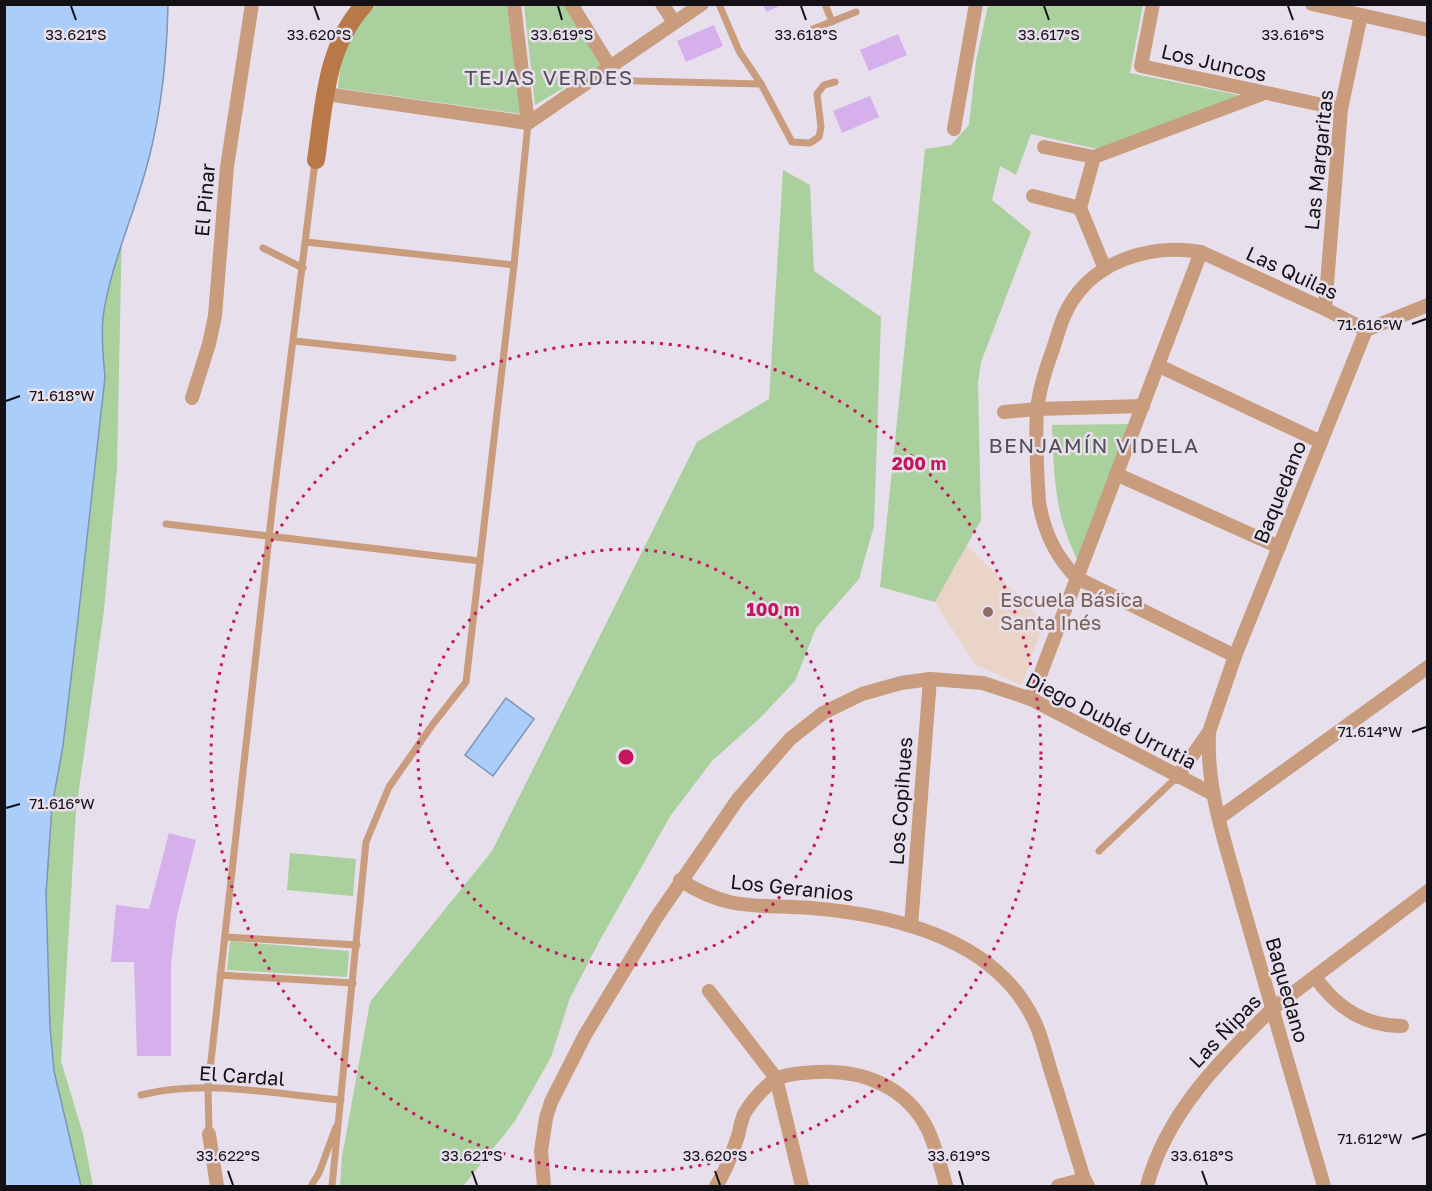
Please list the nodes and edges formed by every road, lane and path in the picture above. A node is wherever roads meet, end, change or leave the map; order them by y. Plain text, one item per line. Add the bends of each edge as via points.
1 (252, 4) edge
2 (365, 4) edge
3 (514, 4) edge
4 (571, 4) edge
5 (662, 4) edge
6 (702, 4) edge
7 (719, 4) edge
8 (825, 4) edge
9 (976, 4) edge
10 (1152, 4) edge
11 (1312, 4) edge
12 (856, 12) dead end
13 (1361, 15) junction
14 (674, 22) junction
15 (832, 22) junction
16 (813, 28) dead end
17 (1428, 30) edge
18 (610, 67) junction
19 (591, 80) junction
20 (835, 82) dead end
21 (761, 84) junction
22 (326, 94) junction
23 (1263, 94) junction
24 (1341, 109) junction
25 (528, 123) junction
26 (954, 129) dead end
27 (1044, 147) dead end
28 (1094, 157) junction
29 (316, 160) joint
30 (1034, 196) dead end
31 (1080, 207) junction
32 (306, 242) junction
33 (263, 248) dead end
34 (1201, 252) junction
35 (514, 265) junction
36 (303, 268) junction
37 (1105, 269) junction
38 (1428, 305) edge
39 (1325, 309) junction
40 (1366, 330) junction
41 (294, 341) junction
42 (453, 358) dead end
43 (1159, 366) junction
44 (192, 398) dead end
45 (1143, 406) junction
46 (1037, 409) junction
47 (1004, 412) dead end
48 (1321, 442) junction
49 (1116, 474) junction
50 (166, 524) dead end
51 (269, 536) junction
52 (1279, 548) junction
53 (480, 561) junction
54 (1077, 578) junction
55 (1236, 656) junction
56 (1428, 667) edge
57 (930, 679) junction
58 (1031, 699) junction
59 (1209, 732) junction
60 (1177, 777) junction
61 (1213, 794) junction
62 (1219, 818) junction
63 (1099, 851) dead end
64 (680, 880) junction
65 (1428, 891) edge
66 (911, 926) junction
67 (225, 937) junction
68 (357, 945) junction
69 (220, 975) junction
70 (1315, 976) junction
71 (353, 983) junction
72 (709, 991) dead end
73 (1272, 1009) junction
74 (1402, 1026) dead end
75 (776, 1078) junction
76 (208, 1088) junction
77 (141, 1095) dead end
78 (341, 1100) junction
79 (339, 1116) junction
80 (209, 1134) joint
81 (1086, 1183) edge
82 (217, 1186) edge
83 (311, 1186) edge
84 (332, 1186) edge
85 (544, 1186) edge
86 (716, 1186) edge
87 (802, 1186) edge
88 (946, 1186) edge
89 (1058, 1186) edge
90 (1147, 1186) edge
91 (1324, 1186) edge

1 - 44 street, El Pinar via 227,167 215,316
2 - 22 street via 341,38
3 - 25 street
4 - 18 street
5 - 14 street
6 - 14 street
7 - 21 lane via 739,51
8 - 15 lane
9 - 26 street
10 - 23 street, Los Juncos via 1141,66
11 - 13 street
12 - 15 lane
13 - 17 street
13 - 24 street, Las Margaritas
14 - 18 street
15 - 16 lane
18 - 19 street
19 - 21 lane
19 - 25 street
20 - 21 lane via 817,94 821,127 819,137 810,142 792,142
22 - 25 street
22 - 29 street
23 - 24 street, Los Juncos
23 - 28 street
24 - 39 street, Las Margaritas
25 - 35 lane
27 - 28 street
28 - 31 street
29 - 32 lane
30 - 31 street
31 - 37 street
32 - 35 lane
32 - 36 lane
33 - 36 lane
34 - 37 street, Las Quilas via 1156,250
34 - 39 street, Las Quilas
34 - 43 street
35 - 53 lane
36 - 41 lane
37 - 46 street, Las Quilas via 1082,289 1066,314
38 - 40 street
39 - 40 street, Las Quilas
40 - 48 street, Baquedano
41 - 42 lane
41 - 51 lane
43 - 45 street
43 - 48 street
45 - 46 street
45 - 49 street
46 - 47 street
46 - 54 street, Las Quilas via 1041,516 1050,543
48 - 52 street, Baquedano
49 - 52 street
49 - 54 street
50 - 51 lane
51 - 53 lane
51 - 67 lane
52 - 55 street, Baquedano
53 - 68 lane via 466,682 389,787 366,842
54 - 55 street
54 - 58 street
55 - 59 street, Baquedano
56 - 62 street
57 - 58 street, Diego Dublé Urrutia via 983,683
57 - 64 street, Diego Dublé Urrutia via 862,694 806,725 738,799
57 - 66 street, Los Copihues
58 - 60 street, Diego Dublé Urrutia
59 - 60 street, Baquedano
59 - 61 street, Baquedano
60 - 61 street, Diego Dublé Urrutia
60 - 63 lane
61 - 62 street, Baquedano
62 - 73 street, Baquedano
64 - 66 street, Los Geranios via 700,893 745,906 812,908
64 - 85 street via 585,1035 551,1102 541,1151
65 - 70 street, Las Ñipas
66 - 81 street, Los Geranios via 966,948 1020,998 1037,1027
67 - 68 lane
67 - 69 lane
68 - 71 lane
69 - 71 lane
69 - 76 lane
70 - 73 street, Las Ñipas
70 - 74 street via 1332,998 1352,1013 1381,1024
71 - 78 lane
72 - 75 street
73 - 90 street, Las Ñipas via 1186,1105 1164,1141
73 - 91 street, Baquedano
75 - 86 street via 744,1116
75 - 87 street
75 - 88 street via 842,1072 864,1076 889,1088 911,1106 927,1129
76 - 77 lane, El Cardal
76 - 78 lane, El Cardal
76 - 80 lane
78 - 79 lane
79 - 83 lane via 320,1173
79 - 84 lane
80 - 82 street
81 - 89 street

